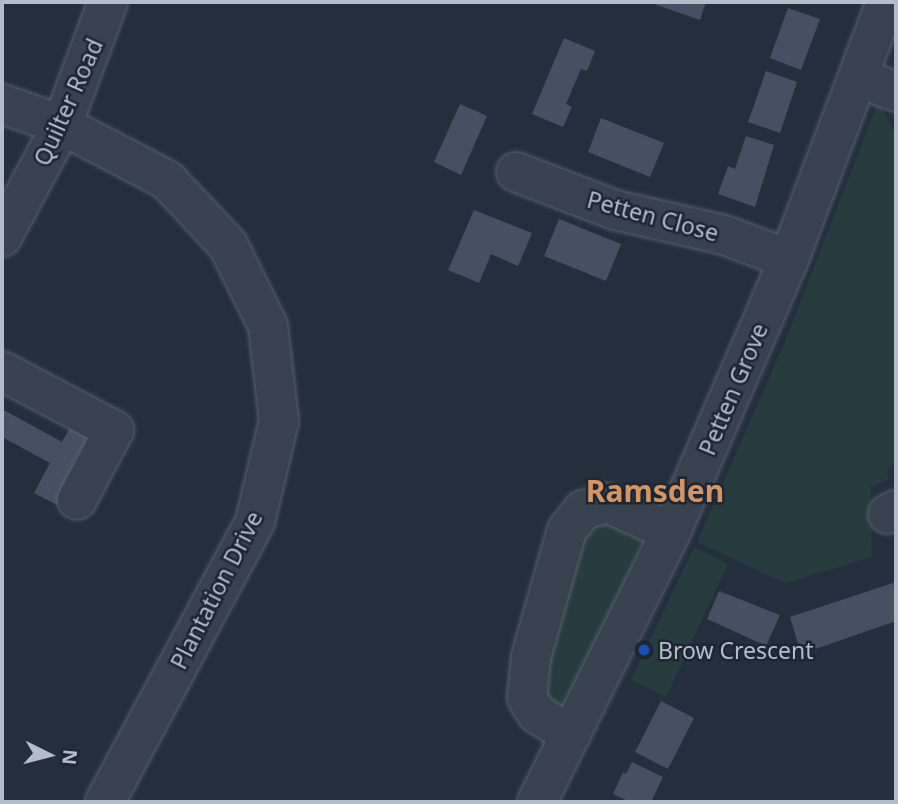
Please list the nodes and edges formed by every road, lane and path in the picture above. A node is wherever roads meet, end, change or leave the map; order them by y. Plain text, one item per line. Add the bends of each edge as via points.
1 (108, 2) edge
2 (886, 2) edge
3 (860, 78) junction
4 (896, 92) edge
5 (2, 104) edge
6 (62, 125) junction
7 (516, 172) dead end
8 (2, 237) edge
9 (789, 259) junction
10 (2, 371) edge
11 (77, 500) dead end
12 (671, 532) junction
13 (571, 735) junction
14 (105, 802) edge
15 (537, 802) edge

1 - 6 street, Quilter Road
2 - 3 street, Petten Grove
3 - 4 street
3 - 9 street, Petten Grove
5 - 6 street, Plantation Drive
6 - 8 street, Quilter Road
6 - 14 street, Plantation Drive via 167,180 228,245 268,326 279,421 255,522
7 - 9 street, Petten Close via 615,210 724,235
9 - 12 street, Petten Grove
10 - 11 street via 114,430
12 - 13 street, Petten Grove
12 - 13 street via 607,503 583,510 567,530 531,657 527,698 537,714
13 - 15 street, Petten Grove

